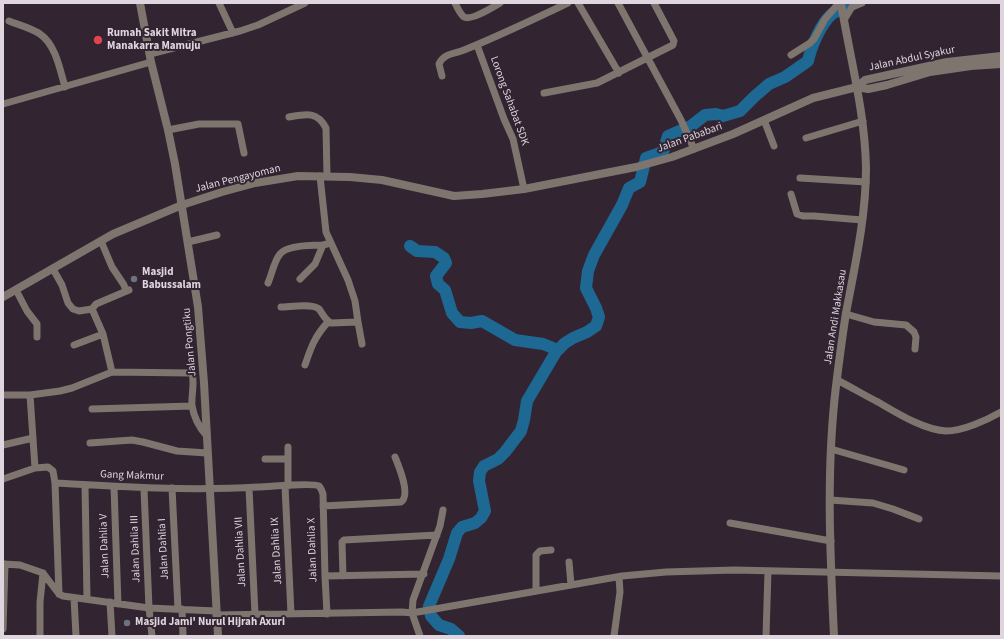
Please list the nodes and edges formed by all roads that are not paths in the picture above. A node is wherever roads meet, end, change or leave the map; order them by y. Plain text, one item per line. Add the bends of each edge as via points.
1 (140, 3) edge
2 (218, 3) edge
3 (305, 3) edge
4 (455, 3) edge
5 (500, 3) edge
6 (568, 3) edge
7 (578, 3) edge
8 (618, 3) edge
9 (654, 3) edge
10 (862, 3) edge
11 (842, 9) edge
12 (9, 21) dead end
13 (233, 33) junction
14 (477, 45) junction
15 (791, 55) dead end
16 (1001, 56) edge
17 (150, 58) junction
18 (648, 58) junction
19 (1001, 64) edge
20 (619, 74) junction
21 (442, 76) dead end
22 (65, 87) junction
23 (857, 87) junction
24 (544, 93) dead end
25 (3, 104) edge
26 (289, 117) dead end
27 (764, 120) junction
28 (863, 121) junction
29 (168, 130) junction
30 (806, 138) dead end
31 (774, 146) dead end
32 (694, 149) junction
33 (244, 153) dead end
34 (324, 176) junction
35 (800, 178) dead end
36 (866, 182) junction
37 (524, 188) junction
38 (791, 194) dead end
39 (182, 205) junction
40 (862, 220) junction
41 (217, 235) dead end
42 (101, 241) junction
43 (188, 242) junction
44 (331, 243) junction
45 (323, 245) junction
46 (53, 269) junction
47 (300, 279) dead end
48 (268, 283) dead end
49 (16, 290) junction
50 (3, 297) edge
51 (281, 307) dead end
52 (92, 309) junction
53 (846, 314) junction
54 (328, 322) junction
55 (358, 322) junction
56 (103, 334) junction
57 (37, 337) dead end
58 (362, 344) dead end
59 (74, 345) dead end
60 (915, 349) dead end
61 (305, 365) dead end
62 (112, 372) junction
63 (837, 380) junction
64 (5, 395) dead end
65 (30, 395) junction
66 (192, 406) junction
67 (92, 409) dead end
68 (1001, 412) edge
69 (206, 435) junction
70 (33, 438) junction
71 (90, 442) dead end
72 (3, 446) edge
73 (288, 447) dead end
74 (831, 449) junction
75 (207, 453) junction
76 (395, 457) dead end
77 (264, 459) dead end
78 (288, 459) junction
79 (35, 468) junction
80 (904, 470) dead end
81 (3, 479) edge
82 (55, 483) junction
83 (85, 485) junction
84 (287, 486) junction
85 (114, 487) junction
86 (320, 487) joint
87 (172, 488) junction
88 (209, 488) junction
89 (249, 488) junction
90 (144, 489) junction
91 (830, 500) junction
92 (323, 506) junction
93 (443, 510) dead end
94 (919, 518) dead end
95 (730, 523) dead end
96 (437, 535) junction
97 (831, 541) junction
98 (551, 550) dead end
99 (569, 562) dead end
100 (4, 564) edge
101 (768, 571) junction
102 (831, 572) junction
103 (43, 573) junction
104 (424, 574) junction
105 (325, 576) junction
106 (343, 576) junction
107 (1001, 576) edge
108 (619, 577) junction
109 (571, 585) junction
110 (536, 591) junction
111 (59, 594) junction
112 (74, 598) junction
113 (88, 599) junction
114 (110, 602) junction
115 (118, 604) junction
116 (149, 608) junction
117 (180, 609) junction
118 (216, 613) junction
119 (412, 613) junction
120 (255, 614) junction
121 (291, 614) junction
122 (327, 614) junction
123 (3, 629) edge
124 (40, 636) edge
125 (76, 636) edge
126 (112, 636) edge
127 (152, 636) edge
128 (183, 636) edge
129 (218, 636) edge
130 (420, 636) edge
131 (614, 636) edge
132 (766, 636) edge
133 (834, 636) edge

1 - 17 street, Jalan Pongtiku
2 - 13 street
3 - 13 street via 258,25
4 - 5 street via 463,16 468,18
6 - 14 street
7 - 20 street
8 - 18 street
9 - 18 street via 674,43
10 - 11 street
11 - 15 street via 825,19 814,39
11 - 23 street, Jalan Andi Makkasau
12 - 22 street via 42,35 51,46
13 - 17 street
14 - 21 street via 442,58 438,66
14 - 37 street, Lorong Sahabat SDK via 513,139
16 - 23 street, Jalan Abdul Syakur via 947,62 865,80
17 - 22 street
17 - 29 street, Jalan Pongtiku
18 - 20 street
18 - 32 street
19 - 23 street, Jalan Abdul Syakur via 930,72 868,89
20 - 24 street via 593,85
22 - 25 street
23 - 27 street, Jalan Pababari via 813,98
23 - 28 street, Jalan Andi Makkasau
26 - 34 street via 306,114 322,121 326,128
27 - 31 street
27 - 32 street, Jalan Pababari
28 - 30 street
28 - 36 street, Jalan Andi Makkasau
29 - 33 street via 199,124 238,124
29 - 39 street, Jalan Pongtiku
32 - 37 street, Jalan Pababari via 636,167
34 - 37 street, Jalan Pengayoman via 382,180 446,195 482,194
34 - 39 street, Jalan Pengayoman via 298,176 255,183
34 - 44 street via 326,232
35 - 36 street
36 - 40 street, Jalan Andi Makkasau
38 - 40 street via 797,214
39 - 42 street, Jalan Pengayoman
39 - 43 street, Jalan Pongtiku
40 - 53 street, Jalan Andi Makkasau
41 - 43 street
42 - 46 street, Jalan Pengayoman
42 - 52 street via 112,267 128,291 96,304
43 - 69 street, Jalan Pongtiku via 198,307
44 - 45 street
44 - 55 street via 353,294
45 - 47 street via 315,264
45 - 48 street via 309,245 282,252
46 - 49 street, Jalan Pengayoman
46 - 52 street via 73,309
49 - 50 street, Jalan Pengayoman
49 - 57 street via 37,324
51 - 54 street via 311,306 319,310
52 - 56 street
53 - 60 street via 874,322 906,325 916,337
53 - 63 street, Jalan Andi Makkasau
54 - 55 street
54 - 61 street via 314,339
55 - 58 street
56 - 59 street
56 - 62 street
62 - 65 street via 72,388
62 - 66 street via 192,373
63 - 68 street via 907,418 939,430 960,429
63 - 74 street, Jalan Andi Makkasau
64 - 65 street
65 - 70 street
66 - 67 street
66 - 69 street via 200,429
69 - 75 street, Jalan Pongtiku
70 - 72 street
70 - 79 street
71 - 75 street via 132,440 177,451
73 - 78 street, Jalan Dahlia IX
74 - 80 street
74 - 91 street, Jalan Andi Makkasau
75 - 88 street, Jalan Pongtiku
76 - 92 street via 403,478 404,500
77 - 78 street
78 - 84 street, Jalan Dahlia IX
79 - 81 street
79 - 82 street via 51,468
82 - 83 street, Gang Makmur
82 - 111 street
83 - 85 street, Gang Makmur
83 - 113 street
84 - 86 street, Gang Makmur
84 - 89 street, Gang Makmur
84 - 121 street, Jalan Dahlia IX
85 - 90 street, Gang Makmur
85 - 115 street, Jalan Dahlia V
86 - 92 street, Jalan Dahlia X
87 - 88 street, Gang Makmur
87 - 90 street, Gang Makmur
87 - 117 street, Jalan Dahlia I
88 - 89 street, Gang Makmur
88 - 118 street, Jalan Pongtiku
89 - 120 street, Jalan Dahlia VII
90 - 116 street, Jalan Dahlia III
91 - 94 street via 873,503
91 - 97 street, Jalan Andi Makkasau
92 - 105 street, Jalan Dahlia X
93 - 96 street
95 - 97 street
96 - 104 street
96 - 106 street via 344,540
97 - 102 street, Jalan Andi Makkasau
98 - 110 street via 536,555
99 - 109 street
100 - 103 street
100 - 123 street
101 - 102 street
101 - 108 street via 691,570
101 - 132 street
102 - 107 street
102 - 133 street, Jalan Andi Makkasau
103 - 111 street
103 - 124 street
104 - 106 street
104 - 119 street via 413,600
105 - 106 street
105 - 122 street, Jalan Dahlia X
108 - 109 street
108 - 131 street via 620,592
109 - 110 street
110 - 119 street
111 - 112 street
112 - 113 street
112 - 125 street
113 - 114 street
114 - 115 street
114 - 126 street
115 - 116 street
116 - 117 street
116 - 127 street, Jalan Dahlia III
117 - 118 street
117 - 128 street, Jalan Dahlia I
118 - 120 street
118 - 129 street, Jalan Pongtiku
119 - 122 street
119 - 130 street
120 - 121 street
121 - 122 street

